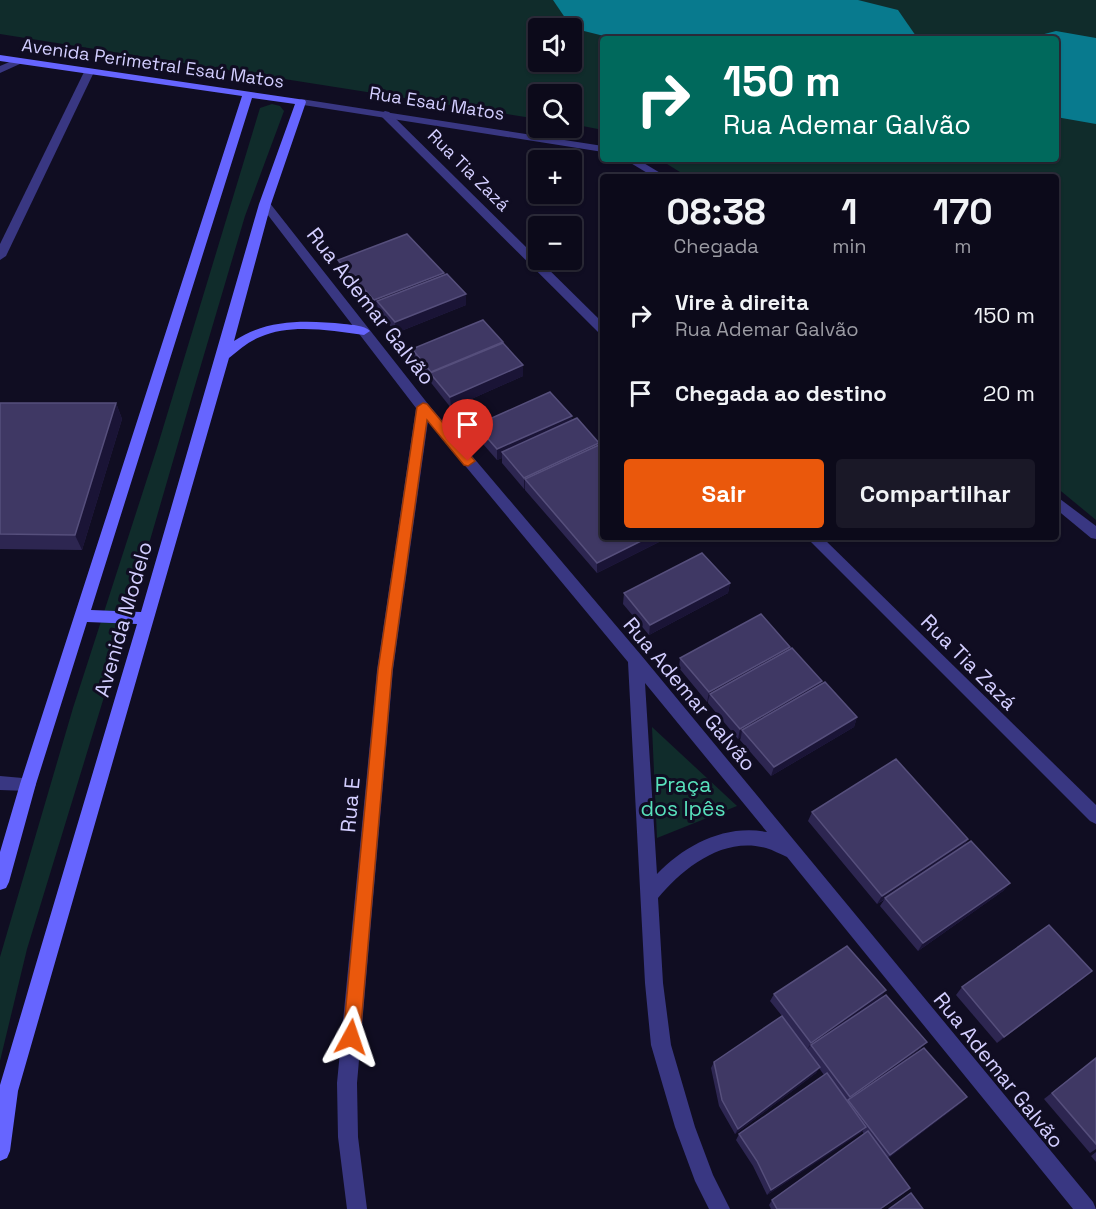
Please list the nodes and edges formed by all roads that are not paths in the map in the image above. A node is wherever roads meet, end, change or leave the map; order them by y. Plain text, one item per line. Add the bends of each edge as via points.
1 (0, 58) edge
2 (19, 61) junction
3 (0, 70) edge
4 (89, 72) junction
5 (248, 93) junction
6 (301, 102) junction
7 (385, 114) junction
8 (600, 149) edge
9 (634, 162) edge
10 (656, 174) edge
11 (265, 204) junction
12 (0, 256) edge
13 (600, 327) edge
14 (364, 331) junction
15 (223, 357) junction
16 (423, 407) junction
17 (1059, 503) edge
18 (1096, 534) edge
19 (816, 540) edge
20 (81, 616) junction
21 (145, 618) junction
22 (636, 660) junction
23 (0, 783) edge
24 (28, 784) junction
25 (1096, 816) edge
26 (792, 851) junction
27 (0, 882) edge
28 (649, 896) junction
29 (0, 1151) edge
30 (357, 1209) edge
31 (720, 1209) edge
32 (1086, 1209) edge

1 - 2 main road, Avenida Perimetral Esaú Matos
2 - 3 street
2 - 4 main road, Avenida Perimetral Esaú Matos
4 - 5 main road, Avenida Perimetral Esaú Matos
4 - 12 street
5 - 6 main road, Avenida Perimetral Esaú Matos
5 - 20 main road, Avenida Modelo
6 - 7 street, Rua Esaú Matos
6 - 11 main road, Avenida Modelo
7 - 8 street, Rua Esaú Matos
7 - 13 street, Rua Tia Zazá
9 - 10 street
11 - 14 street, Rua Ademar Galvão
11 - 15 main road, Avenida Modelo
14 - 15 main road via 316,325 280,326 244,339
14 - 16 street, Rua Ademar Galvão
15 - 21 main road, Avenida Modelo
16 - 22 street, Rua Ademar Galvão
16 - 30 street, Rua E via 385,670 347,1083 348,1137
17 - 18 street
19 - 25 street, Rua Tia Zazá
20 - 21 main road
20 - 24 main road, Avenida Modelo
21 - 29 main road, Avenida Modelo via 8,1091
22 - 26 street, Rua Ademar Galvão
22 - 28 street
23 - 24 street
24 - 27 main road, Avenida Modelo
26 - 28 street via 763,839 707,847 685,858
26 - 32 street, Rua Ademar Galvão
28 - 31 street via 662,1045 685,1127

